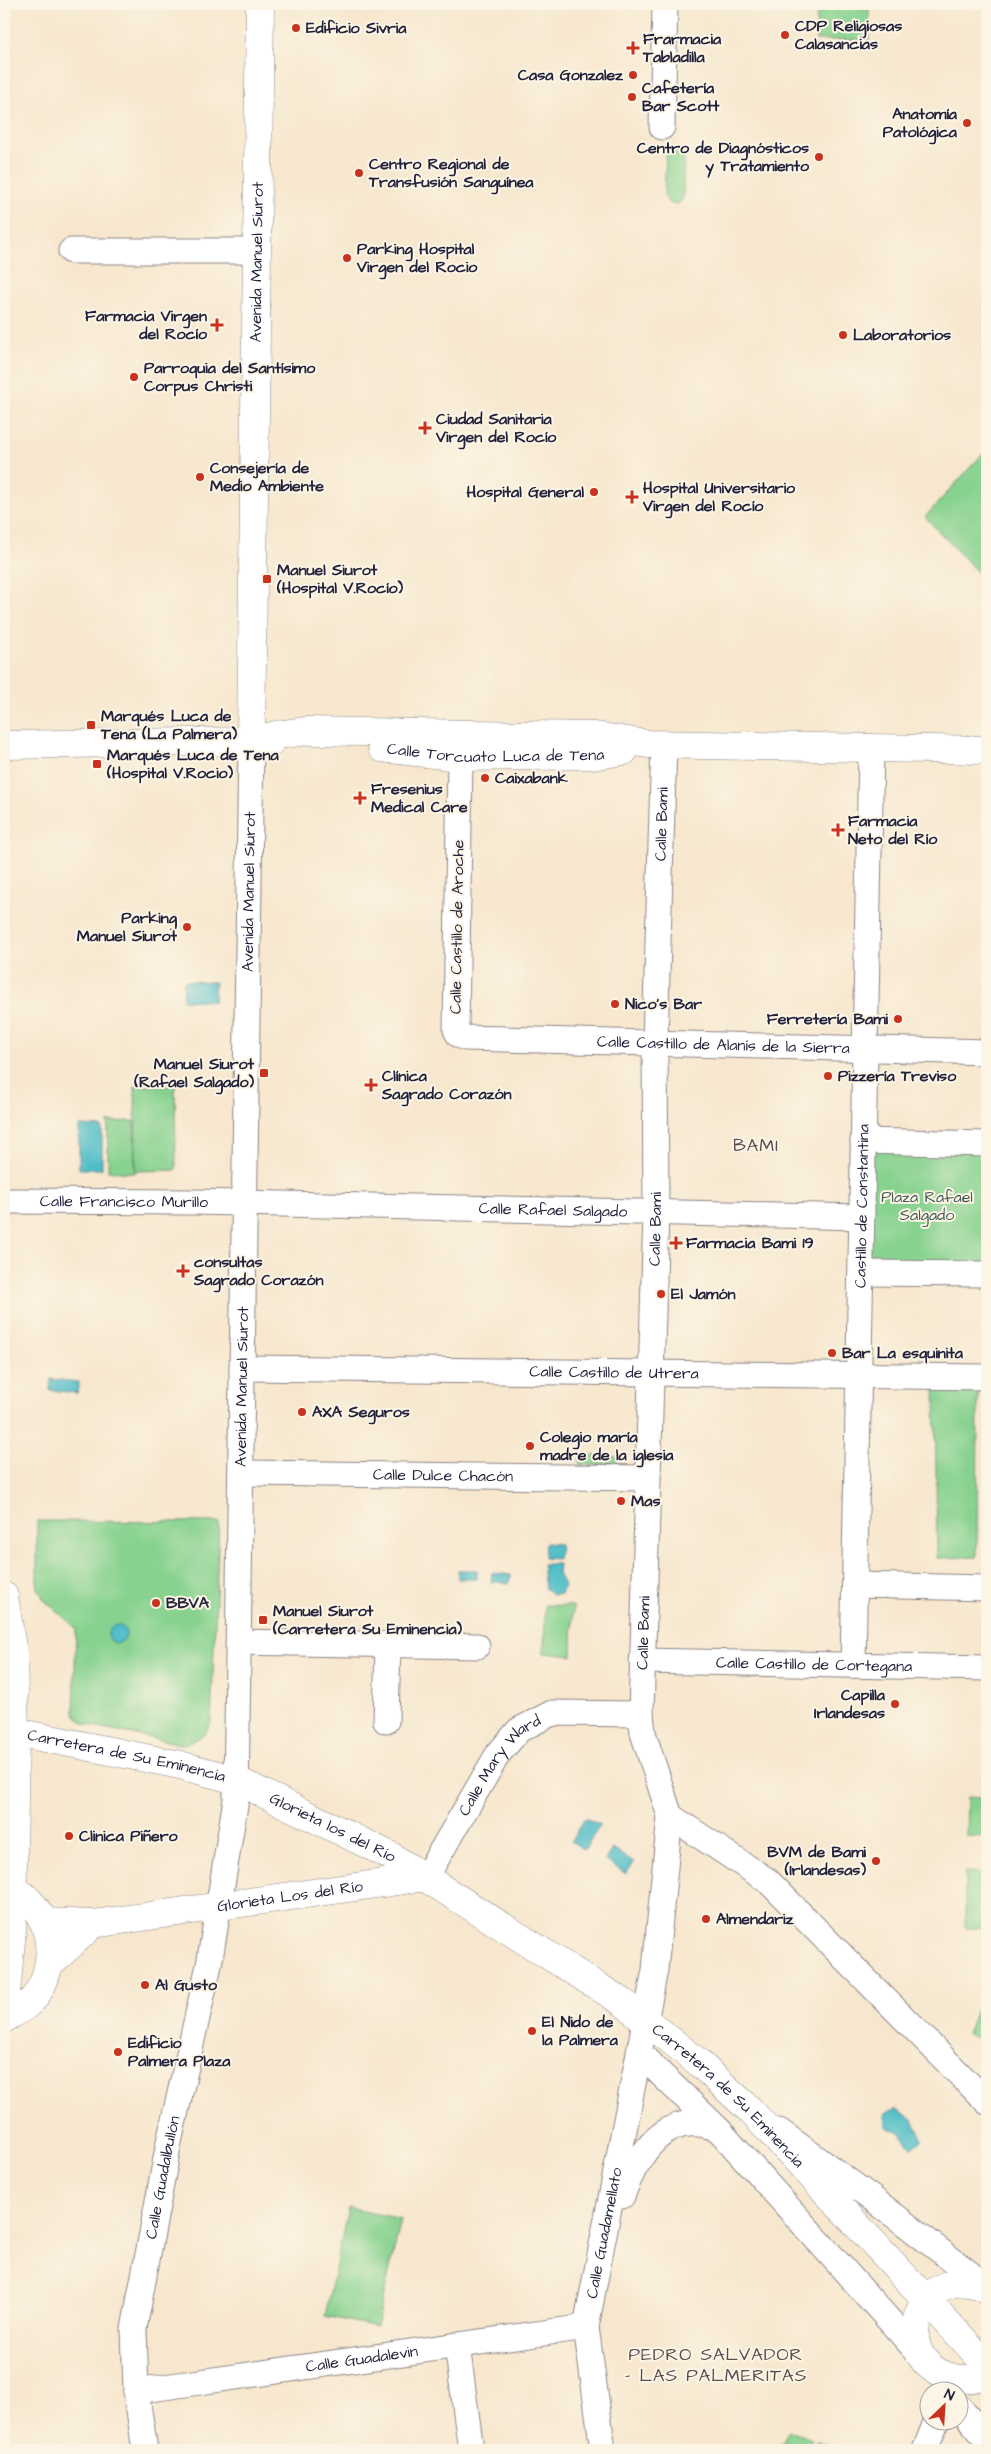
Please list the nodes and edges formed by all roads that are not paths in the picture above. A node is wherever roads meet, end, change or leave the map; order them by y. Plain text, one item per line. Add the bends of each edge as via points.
1 (260, 4) edge
2 (665, 4) edge
3 (662, 127) dead end
4 (71, 251) dead end
5 (257, 252) junction
6 (251, 741) junction
7 (656, 744) junction
8 (4, 745) edge
9 (872, 748) junction
10 (987, 750) edge
11 (460, 757) junction
12 (459, 1035) joint
13 (655, 1041) junction
14 (866, 1048) junction
15 (987, 1052) edge
16 (863, 1141) junction
17 (987, 1144) edge
18 (4, 1201) edge
19 (243, 1203) junction
20 (656, 1213) junction
21 (862, 1217) junction
22 (861, 1273) junction
23 (987, 1274) edge
24 (242, 1368) junction
25 (652, 1372) junction
26 (858, 1376) junction
27 (987, 1377) edge
28 (241, 1473) junction
29 (647, 1478) junction
30 (855, 1584) junction
31 (987, 1588) edge
32 (4, 1596) edge
33 (239, 1642) junction
34 (388, 1645) junction
35 (477, 1646) dead end
36 (642, 1661) junction
37 (853, 1665) junction
38 (987, 1668) edge
39 (641, 1714) junction
40 (386, 1721) dead end
41 (15, 1732) junction
42 (236, 1780) junction
43 (670, 1816) junction
44 (426, 1877) junction
45 (8, 1887) edge
46 (220, 1906) junction
47 (44, 1922) junction
48 (93, 1924) junction
49 (49, 1965) junction
50 (4, 2014) edge
51 (646, 2018) junction
52 (4, 2019) edge
53 (639, 2053) junction
54 (987, 2102) edge
55 (749, 2109) junction
56 (720, 2130) junction
57 (602, 2247) junction
58 (987, 2288) edge
59 (926, 2299) junction
60 (586, 2327) junction
61 (457, 2345) junction
62 (925, 2361) junction
63 (987, 2365) edge
64 (987, 2373) edge
65 (947, 2382) edge
66 (962, 2382) edge
67 (136, 2391) junction
68 (968, 2417) edge
69 (932, 2432) edge
70 (987, 2439) edge
71 (145, 2450) edge
72 (468, 2450) edge
73 (603, 2450) edge
74 (925, 2450) edge

1 - 5 main road, Avenida Manuel Siurot
2 - 3 street
4 - 5 street
5 - 6 main road, Avenida Manuel Siurot
6 - 7 main road, Calle Torcuato Luca de Tena via 307,731 595,736
6 - 8 main road, Calle Torcuato Luca de Tena
6 - 11 main road, Calle Torcuato Luca de Tena via 378,748
6 - 19 street, Avenida Manuel Siurot
7 - 9 main road, Calle Torcuato Luca de Tena
7 - 11 main road, Calle Torcuato Luca de Tena via 598,755
7 - 13 street, Calle Bami
9 - 10 main road, Calle Torcuato Luca de Tena
9 - 14 street, Castillo de Constantina
11 - 12 street, Calle Castillo de Aroche via 456,1030
12 - 13 street, Calle Castillo de Alanís de la Sierra via 465,1038
13 - 14 street, Calle Castillo de Alanís de la Sierra
13 - 20 street, Calle Bami
14 - 15 street, Calle Castillo de Alanís de la Sierra
14 - 16 street, Castillo de Constantina
16 - 17 street
16 - 21 street, Castillo de Constantina
18 - 19 street, Calle Francisco Murillo
19 - 20 street, Calle Rafael Salgado
19 - 24 street, Avenida Manuel Siurot
20 - 21 street, Calle Rafael Salgado
20 - 25 street, Calle Bami
21 - 22 street, Castillo de Constantina
22 - 23 street
22 - 26 street, Castillo de Constantina
24 - 25 street, Calle Castillo de Utrera
24 - 28 street, Avenida Manuel Siurot
25 - 26 street, Calle Castillo de Utrera
25 - 29 street, Calle Bami
26 - 27 street, Calle Castillo de Utrera
26 - 30 street, Castillo de Constantina
28 - 29 street, Calle Dulce Chacón
28 - 33 street, Avenida Manuel Siurot
29 - 36 street, Calle Bami
30 - 31 street
30 - 37 street, Castillo de Constantina
32 - 41 main road via 13,1654
33 - 34 street
33 - 42 street, Avenida Manuel Siurot
34 - 35 street
34 - 40 street
36 - 37 street, Calle Castillo de Cortegana
36 - 39 street, Calle Bami
37 - 38 street, Calle Castillo de Cortegana
39 - 43 street, Calle Bami via 643,1733
39 - 44 street, Calle Mary Ward via 552,1713 519,1730 498,1754
41 - 42 main road, Carretera de Su Eminencia via 180,1765
41 - 45 main road
42 - 44 main road, Glorieta los del Río via 389,1855
42 - 46 street, Glorieta Los del Río
43 - 51 street, Calle Guadamellato via 656,1970
43 - 54 street via 768,1881
44 - 46 main road, Glorieta Los del Río
44 - 51 main road, Carretera de Su Eminencia
45 - 47 main road via 29,1900
45 - 50 main road via 12,1930
46 - 48 main road
46 - 67 street, Calle Guadalbullón via 169,2142 134,2329
47 - 48 main road
47 - 49 main road via 49,1939
48 - 49 main road
49 - 52 main road via 36,1995 22,2009
51 - 53 street, Calle Guadamellato
51 - 55 main road, Carretera de Su Eminencia
53 - 56 street
53 - 57 street, Calle Guadamellato
55 - 58 street via 870,2196
55 - 59 main road, Carretera de Su Eminencia
56 - 57 street via 709,2125 678,2126 652,2142 632,2170
56 - 62 street
57 - 60 street, Calle Guadamellato
58 - 59 main road via 959,2282 941,2288
59 - 62 main road via 918,2313 915,2329
59 - 63 main road, Carretera de Su Eminencia
60 - 61 street, Calle Guadalevin
60 - 73 street, Calle Guadamellato
61 - 67 street, Calle Guadalevin
61 - 72 street
62 - 65 main road via 944,2375
64 - 66 main road
67 - 71 street, Calle Guadalbullón
68 - 70 street
69 - 74 street

